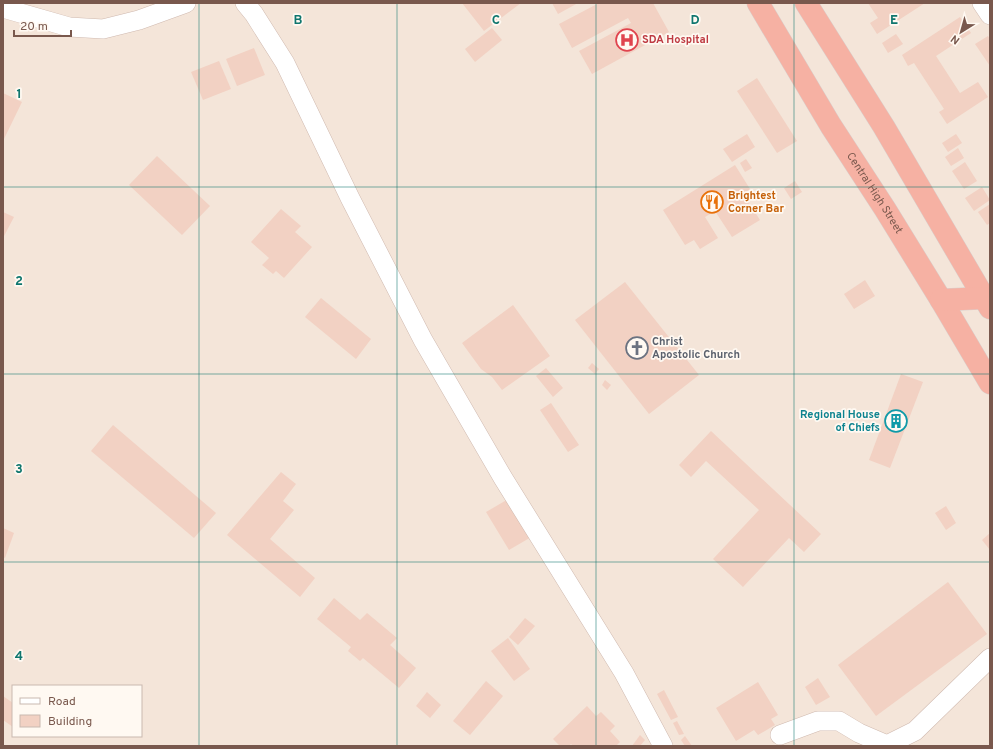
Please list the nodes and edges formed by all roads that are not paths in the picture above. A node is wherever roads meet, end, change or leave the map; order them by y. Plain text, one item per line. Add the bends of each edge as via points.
1 (186, 3) edge
2 (245, 3) edge
3 (758, 3) edge
4 (806, 3) edge
5 (982, 3) edge
6 (3, 8) edge
7 (990, 15) edge
8 (941, 300) junction
9 (987, 303) edge
10 (990, 383) edge
11 (990, 658) edge
12 (780, 735) dead end
13 (663, 746) edge

1 - 6 street via 139,20 103,29 69,28
2 - 13 street via 285,63 350,198 423,340 503,478 624,673
3 - 8 highway, Central High Street via 831,126
4 - 9 highway via 884,127
5 - 7 street
8 - 9 highway
8 - 10 highway, Central High Street
11 - 12 street via 915,731 887,745 858,733 839,721 818,720

